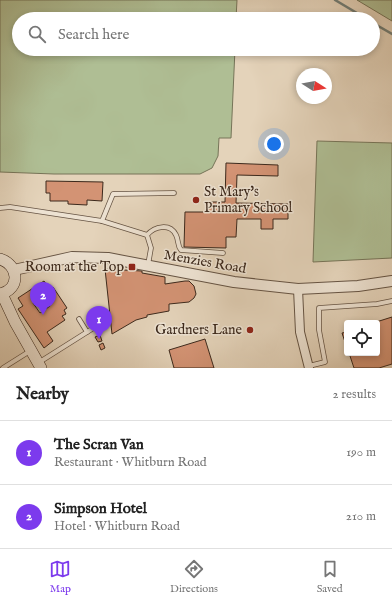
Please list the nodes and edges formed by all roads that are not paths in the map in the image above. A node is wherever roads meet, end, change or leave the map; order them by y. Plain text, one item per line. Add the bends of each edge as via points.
1 (174, 193) dead end
2 (0, 208) edge
3 (102, 221) junction
4 (147, 235) junction
5 (223, 253) dead end
6 (0, 259) edge
7 (148, 265) junction
8 (14, 270) junction
9 (392, 281) edge
10 (298, 289) junction
11 (1, 294) edge
12 (392, 301) edge
13 (79, 319) dead end
14 (103, 322) dead end
15 (87, 332) junction
16 (30, 350) junction
17 (40, 366) edge
18 (308, 367) edge
19 (3, 368) edge

1 - 3 lane via 114,194
2 - 3 lane via 10,207
3 - 4 lane
4 - 5 lane via 162,226 176,235 181,250
4 - 7 lane via 151,248
6 - 8 main road
7 - 8 street, Menzies Road via 108,258 72,256
7 - 10 street, Menzies Road via 234,282
8 - 11 main road via 15,282
9 - 10 street, Menzies Road via 358,286
10 - 18 street via 300,332
11 - 16 main road
12 - 18 lane via 319,308 319,330 325,362
13 - 15 lane
14 - 15 lane
15 - 17 lane
16 - 17 main road
16 - 19 lane

